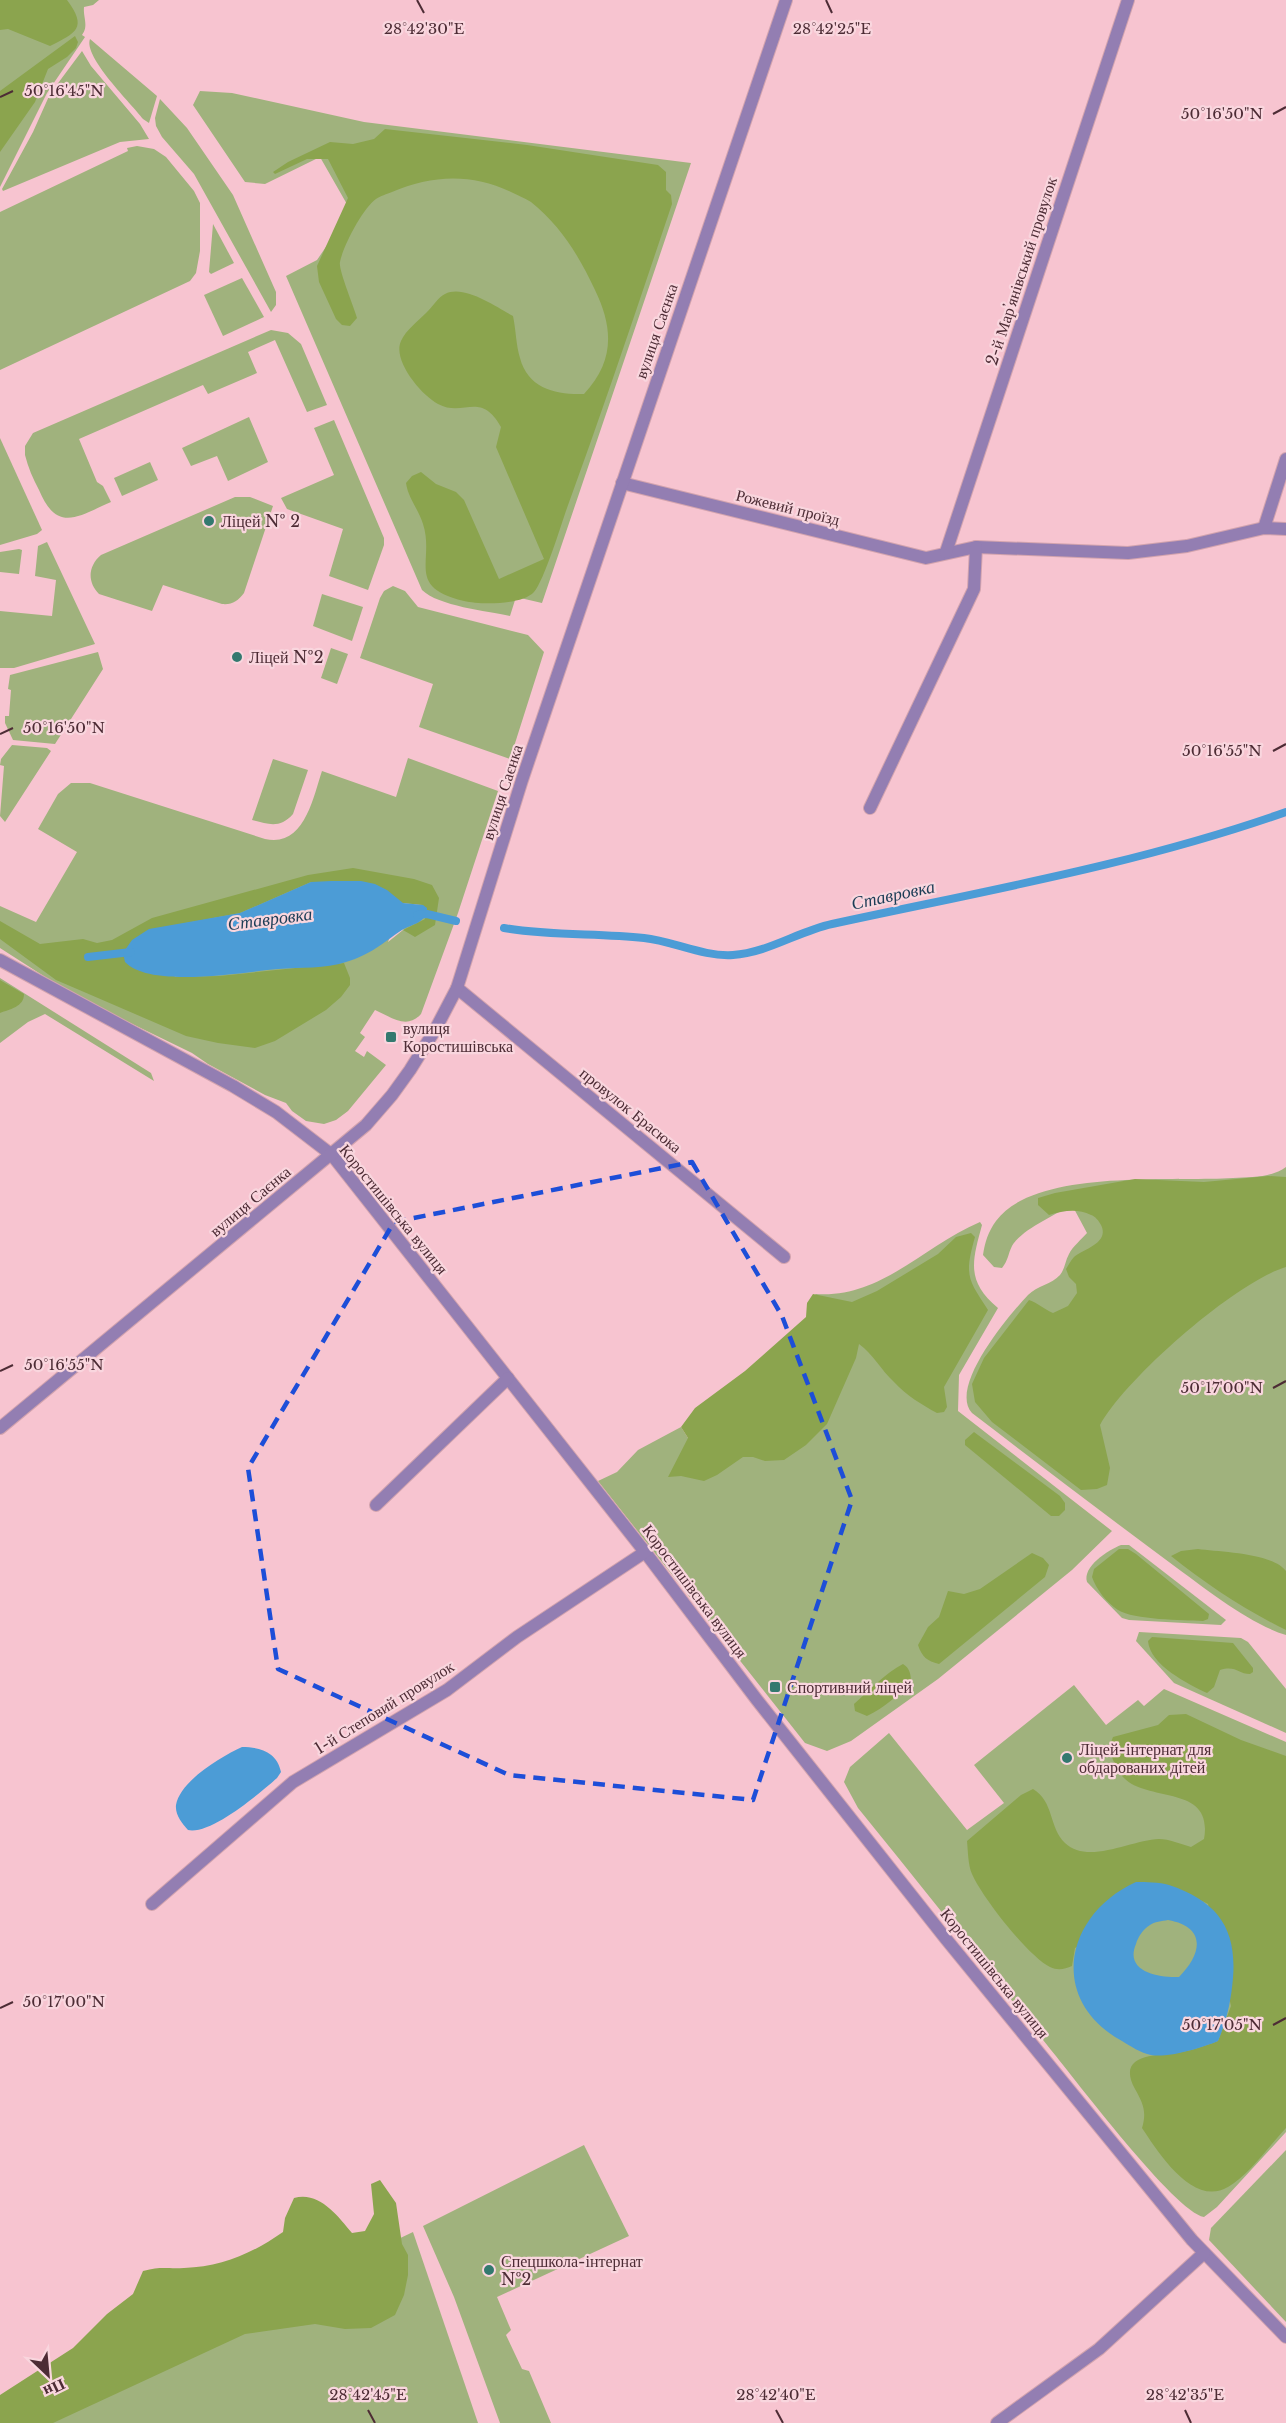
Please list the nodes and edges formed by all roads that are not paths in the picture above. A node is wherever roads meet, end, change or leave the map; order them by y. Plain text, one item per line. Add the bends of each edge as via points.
1 (786, 0) edge
2 (1128, 0) edge
3 (1286, 459) edge
4 (622, 483) junction
5 (1264, 528) junction
6 (1286, 529) edge
7 (976, 547) junction
8 (946, 552) junction
9 (870, 808) dead end
10 (0, 960) edge
11 (457, 988) junction
12 (332, 1155) junction
13 (784, 1257) dead end
14 (508, 1378) junction
15 (0, 1428) edge
16 (376, 1506) dead end
17 (645, 1552) junction
18 (152, 1904) dead end
19 (1204, 2253) junction
20 (1286, 2337) edge
21 (997, 2423) edge

1 - 4 street, вулиця Саєнка
2 - 8 street, 2-й Марʼянівський провулок
3 - 5 street
4 - 8 street, Рожевий проїзд via 926,558
4 - 11 street, вулиця Саєнка
5 - 6 street, Рожевий проїзд
5 - 7 street, Рожевий проїзд via 1187,546 1128,553
7 - 8 street, Рожевий проїзд
7 - 9 street via 974,589
10 - 12 street, Коростишівська вулиця via 233,1086 276,1112
11 - 12 street, вулиця Саєнка via 435,1030 392,1095
11 - 13 street, провулок Брасюка
12 - 14 street, Коростишівська вулиця
12 - 15 street, вулиця Саєнка
14 - 16 street
14 - 17 street, Коростишівська вулиця
17 - 18 street, 1-й Степовий провулок via 517,1636 447,1690 293,1782
17 - 19 street, Коростишівська вулиця via 946,1939
19 - 20 street, Коростишівська вулиця
19 - 21 street via 1099,2349

